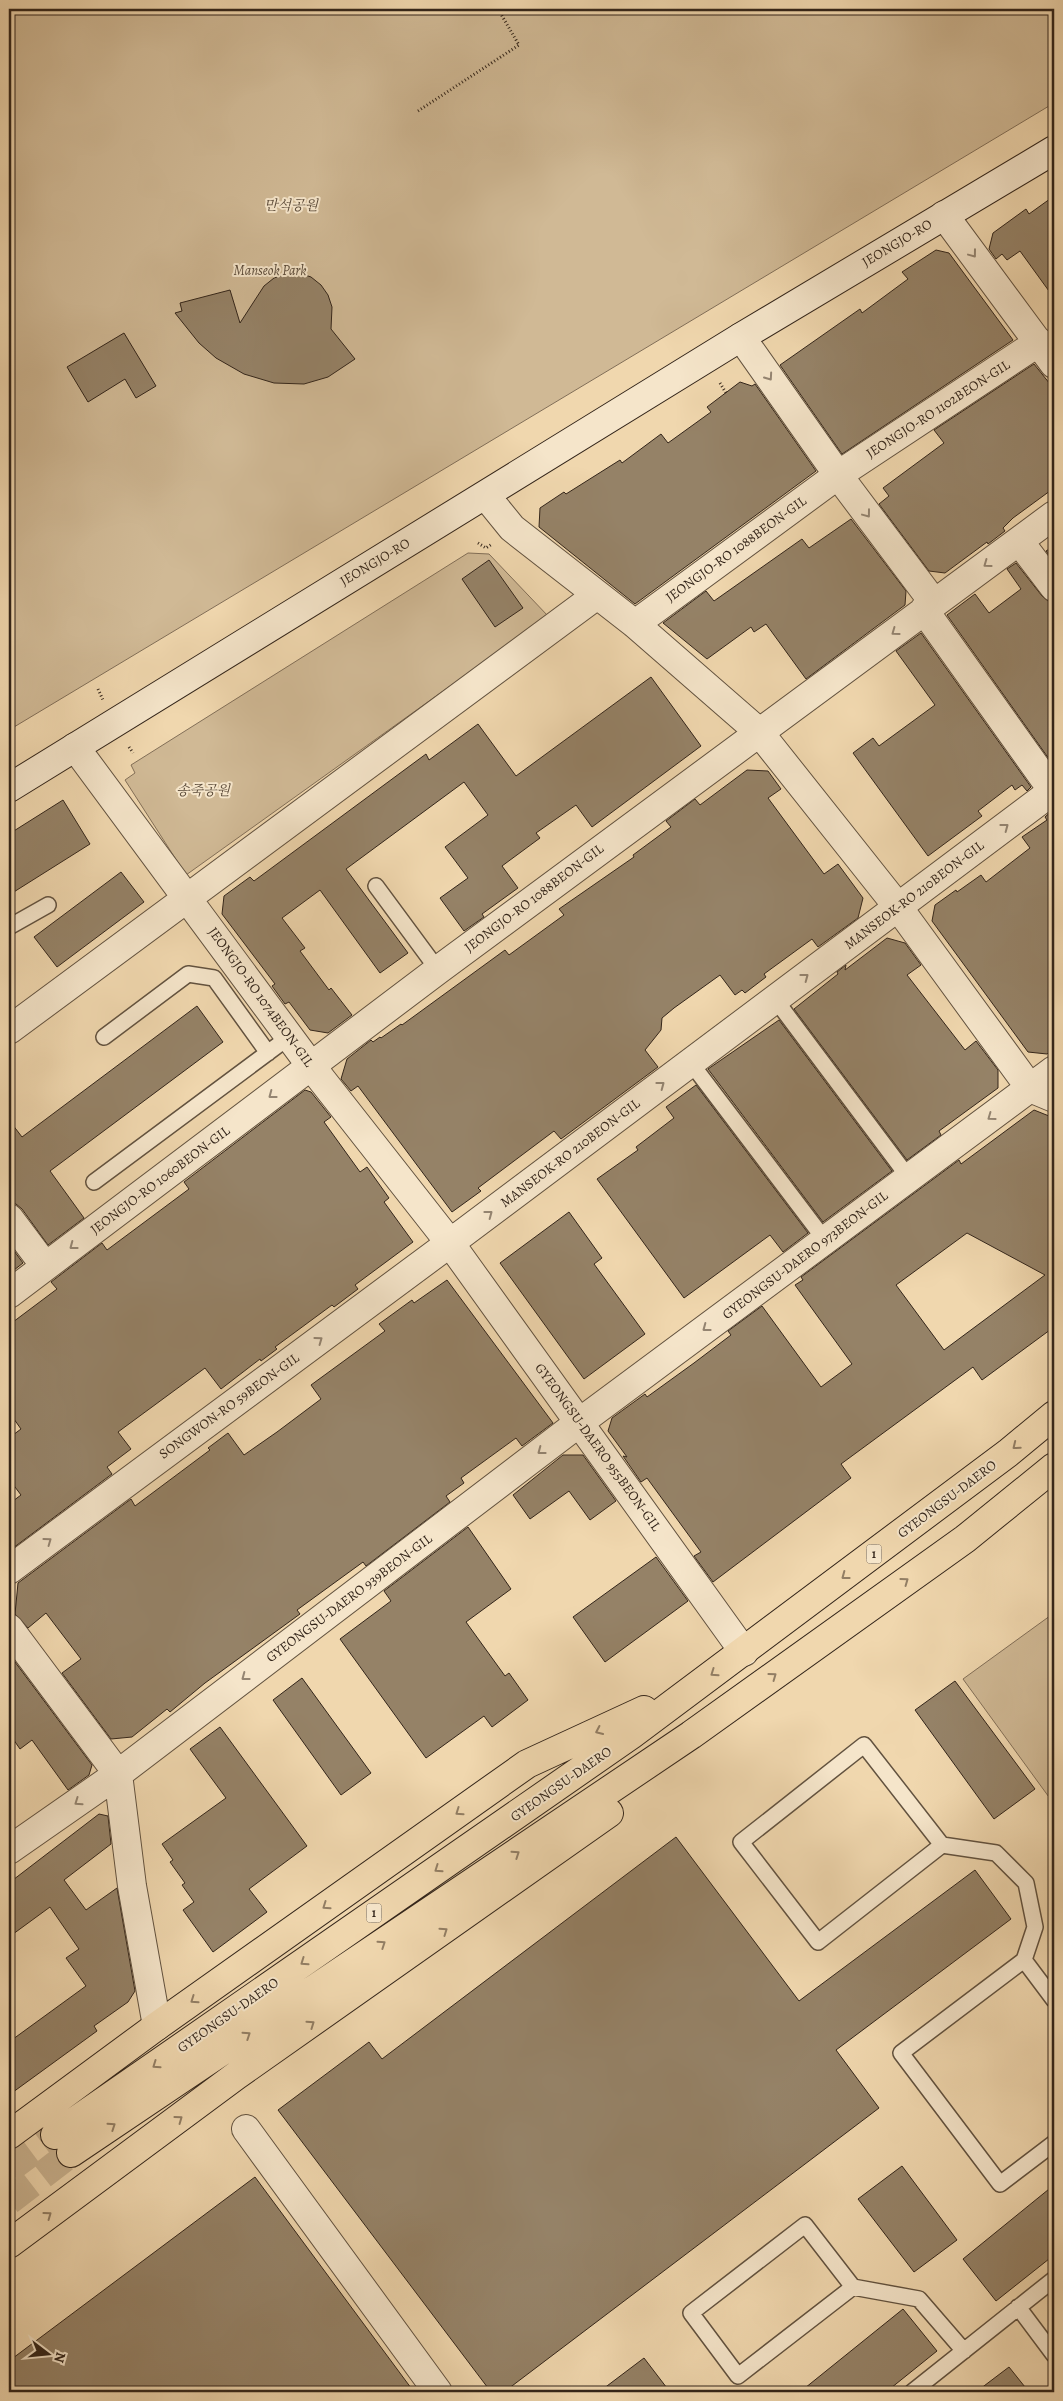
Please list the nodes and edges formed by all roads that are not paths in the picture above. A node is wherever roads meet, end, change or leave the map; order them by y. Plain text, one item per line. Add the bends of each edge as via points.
1 (1054, 150) edge
2 (944, 215) junction
3 (741, 337) junction
4 (1049, 353) edge
5 (838, 475) junction
6 (486, 496) junction
7 (1054, 515) edge
8 (1019, 541) junction
9 (1054, 587) edge
10 (597, 595) junction
11 (929, 607) junction
12 (635, 624) junction
13 (759, 732) junction
14 (75, 747) junction
15 (9, 788) edge
16 (1054, 791) edge
17 (376, 886) dead end
18 (188, 896) junction
19 (48, 905) dead end
20 (898, 907) junction
21 (9, 927) edge
22 (438, 970) junction
23 (775, 999) junction
24 (9, 1030) edge
25 (104, 1037) dead end
26 (279, 1045) junction
27 (691, 1062) junction
28 (311, 1066) junction
29 (1054, 1070) edge
30 (1042, 1093) edge
31 (909, 1178) junction
32 (94, 1182) dead end
33 (9, 1218) edge
34 (825, 1240) junction
35 (450, 1243) junction
36 (45, 1266) junction
37 (9, 1294) edge
38 (1054, 1416) edge
39 (580, 1422) junction
40 (1054, 1467) edge
41 (9, 1570) edge
42 (9, 1628) edge
43 (744, 1652) junction
44 (691, 1689) junction
45 (691, 1735) junction
46 (118, 1774) junction
47 (942, 1846) junction
48 (9, 1850) edge
49 (1024, 1960) junction
50 (1054, 2000) edge
51 (157, 2026) junction
52 (246, 2128) dead end
53 (9, 2135) edge
54 (1054, 2143) edge
55 (9, 2244) edge
56 (1054, 2279) edge
57 (853, 2287) junction
58 (1018, 2308) junction
59 (964, 2351) junction
60 (1054, 2355) edge
61 (438, 2392) edge
62 (912, 2392) edge

1 - 2 street, JEONGJO-RO
2 - 3 street, JEONGJO-RO
2 -> 4 street, JEONGJO-RO 1102BEON-GIL
3 -> 5 street
3 - 6 street, JEONGJO-RO
4 - 5 street, JEONGJO-RO 1102BEON-GIL
5 -> 11 street
5 - 12 street, JEONGJO-RO 1088BEON-GIL
6 - 10 street via 512,528
6 - 14 street, JEONGJO-RO
7 - 8 street
8 - 9 street
8 -> 11 street
10 - 12 street
10 - 18 street
11 -> 13 street, JEONGJO-RO 1088BEON-GIL
11 - 16 street, MANSEOK-RO 210BEON-GIL
12 - 13 street
13 - 20 street
13 - 22 street, JEONGJO-RO 1088BEON-GIL
14 - 15 street, JEONGJO-RO
14 - 18 street, JEONGJO-RO 1074BEON-GIL
20 -> 16 street, MANSEOK-RO 210BEON-GIL
17 - 22 lane
18 - 24 street
18 - 26 street, JEONGJO-RO 1074BEON-GIL
19 - 21 lane
23 -> 20 street, MANSEOK-RO 210BEON-GIL
20 - 30 street
22 - 28 street, JEONGJO-RO 1088BEON-GIL
23 - 27 street, MANSEOK-RO 210BEON-GIL
23 - 31 lane
25 - 26 lane via 188,974 214,978
26 - 28 street, JEONGJO-RO 1074BEON-GIL
26 - 32 lane
27 - 34 lane
35 -> 27 street, MANSEOK-RO 210BEON-GIL
28 - 35 street, JEONGJO-RO 1074BEON-GIL
28 -> 36 street, JEONGJO-RO 1060BEON-GIL
29 - 30 street, GYEONGSU-DAERO 973BEON-GIL
30 -> 31 street, GYEONGSU-DAERO 973BEON-GIL
31 - 34 street, GYEONGSU-DAERO 973BEON-GIL
33 - 36 street
34 -> 39 street, GYEONGSU-DAERO 973BEON-GIL
35 - 39 street, GYEONGSU-DAERO 955BEON-GIL
41 -> 35 street, SONGWON-RO 59BEON-GIL
36 - 37 street, JEONGJO-RO 1060BEON-GIL
38 -> 43 main road, GYEONGSU-DAERO / 1
39 - 43 street, GYEONGSU-DAERO 955BEON-GIL
39 -> 46 street, GYEONGSU-DAERO 939BEON-GIL
45 -> 40 main road, GYEONGSU-DAERO / 1 via 965,1538
42 - 46 street
43 -> 44 main road, GYEONGSU-DAERO / 1
44 -> 45 main road, GYEONGSU-DAERO / 1 via 631,1736 63,2144
44 -> 51 main road via 527,1764
55 -> 45 main road via 237,2076 672,1768
46 -> 48 street, GYEONGSU-DAERO 939BEON-GIL
46 - 51 street via 132,1886
47 - 47 lane via 818,1942 741,1842 864,1745
47 - 49 lane via 996,1853 1026,1883 1035,1927
49 - 50 lane
49 - 54 lane via 901,2054 1000,2184
51 - 53 main road
52 - 61 street
56 - 58 lane
57 - 57 lane via 805,2225 691,2313 738,2376
57 - 59 lane via 919,2300
58 - 59 lane
58 - 60 lane
59 - 62 lane

